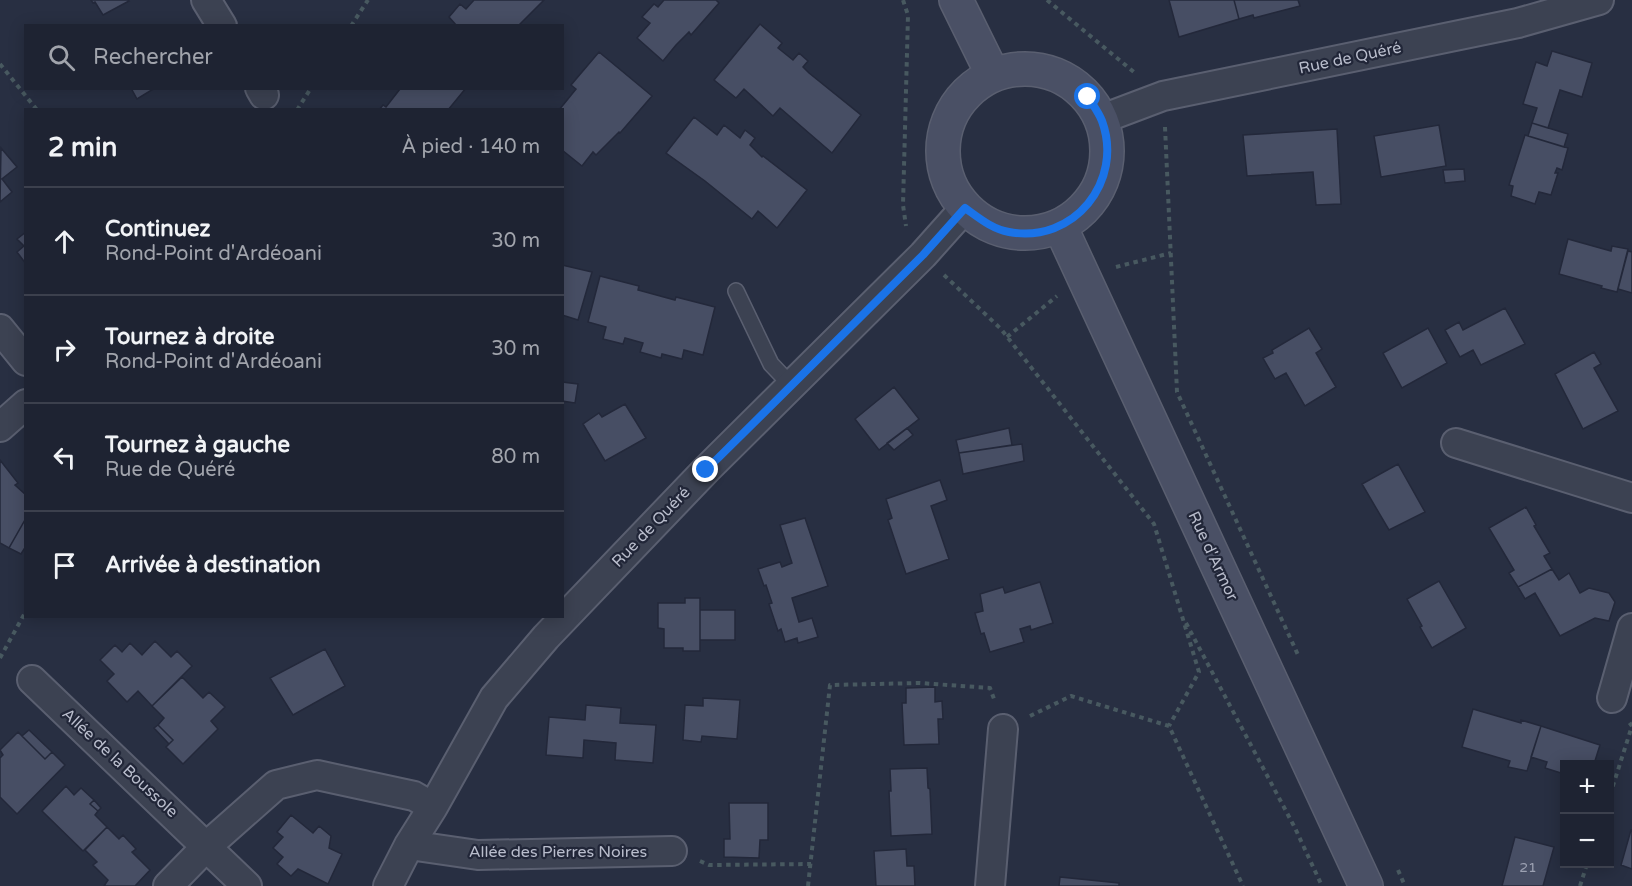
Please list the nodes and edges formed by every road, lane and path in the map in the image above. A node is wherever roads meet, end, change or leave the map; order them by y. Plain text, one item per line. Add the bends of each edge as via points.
1 (206, 0) edge
2 (368, 0) edge
3 (903, 0) edge
4 (956, 0) edge
5 (1047, 0) edge
6 (1599, 0) edge
7 (1515, 11) edge
8 (221, 24) edge
9 (352, 24) edge
10 (0, 64) edge
11 (993, 75) junction
12 (310, 90) edge
13 (1163, 96) junction
14 (35, 108) edge
15 (298, 108) edge
16 (1102, 119) junction
17 (965, 208) junction
18 (1060, 226) junction
19 (923, 255) junction
20 (736, 291) dead end
21 (0, 329) edge
22 (24, 359) edge
23 (791, 385) junction
24 (24, 406) edge
25 (0, 427) edge
26 (1456, 443) dead end
27 (1632, 498) edge
28 (24, 615) edge
29 (1182, 615) junction
30 (1632, 628) edge
31 (0, 658) edge
32 (1301, 661) dead end
33 (32, 680) dead end
34 (1612, 698) joint
35 (1169, 726) junction
36 (1003, 729) junction
37 (1614, 782) edge
38 (433, 807) junction
39 (409, 845) junction
40 (207, 846) junction
41 (672, 851) joint
42 (810, 864) junction
43 (1396, 865) dead end
44 (1586, 868) edge
45 (168, 886) edge
46 (247, 886) edge
47 (388, 886) edge
48 (808, 886) edge
49 (990, 886) edge
50 (1243, 886) edge
51 (1322, 886) edge
52 (1366, 886) edge
53 (1406, 886) edge
54 (1580, 886) edge

1 - 8 street
2 - 9 path
3 - 19 path via 909,15 903,205 907,239
4 - 11 main road
5 - 13 path
6 - 7 street, Rue de Quéré
7 - 13 street, Rue de Quéré
10 - 14 path
11 - 16 main road via 1018,68 1044,70 1068,80 1088,97
11 - 17 main road via 970,89 954,109 945,134 943,160 951,186
12 - 15 path
13 - 16 street, Rue de Quéré
13 - 32 path via 1177,392
16 - 18 main road via 1108,144 1106,170 1097,193 1081,213
17 - 18 main road via 986,223 1009,232 1035,233
17 - 19 street, Rue de Quéré
18 - 52 main road, Rue d'Armor
19 - 23 street, Rue de Quéré
19 - 29 path via 1001,329 1154,525
20 - 23 lane via 771,364
21 - 22 street
23 - 38 street, Rue de Quéré via 546,637 494,698
24 - 25 street
26 - 27 street
28 - 31 path
29 - 35 path via 1199,672
29 - 51 path
30 - 34 street
33 - 40 street, Allée de la Boussole
34 - 37 path via 1632,726
35 - 36 path via 1071,696
35 - 50 path
36 - 42 path via 990,688 920,683 830,685
36 - 49 street
38 - 39 street, Rue de Quéré
38 - 40 street via 414,796 317,775 276,785
39 - 41 street, Allée des Pierres Noires via 478,855
39 - 47 street, Rue de Quéré
40 - 45 street
40 - 46 street, Allée de la Boussole
41 - 42 path via 709,865
42 - 48 path
43 - 53 path
44 - 54 path

